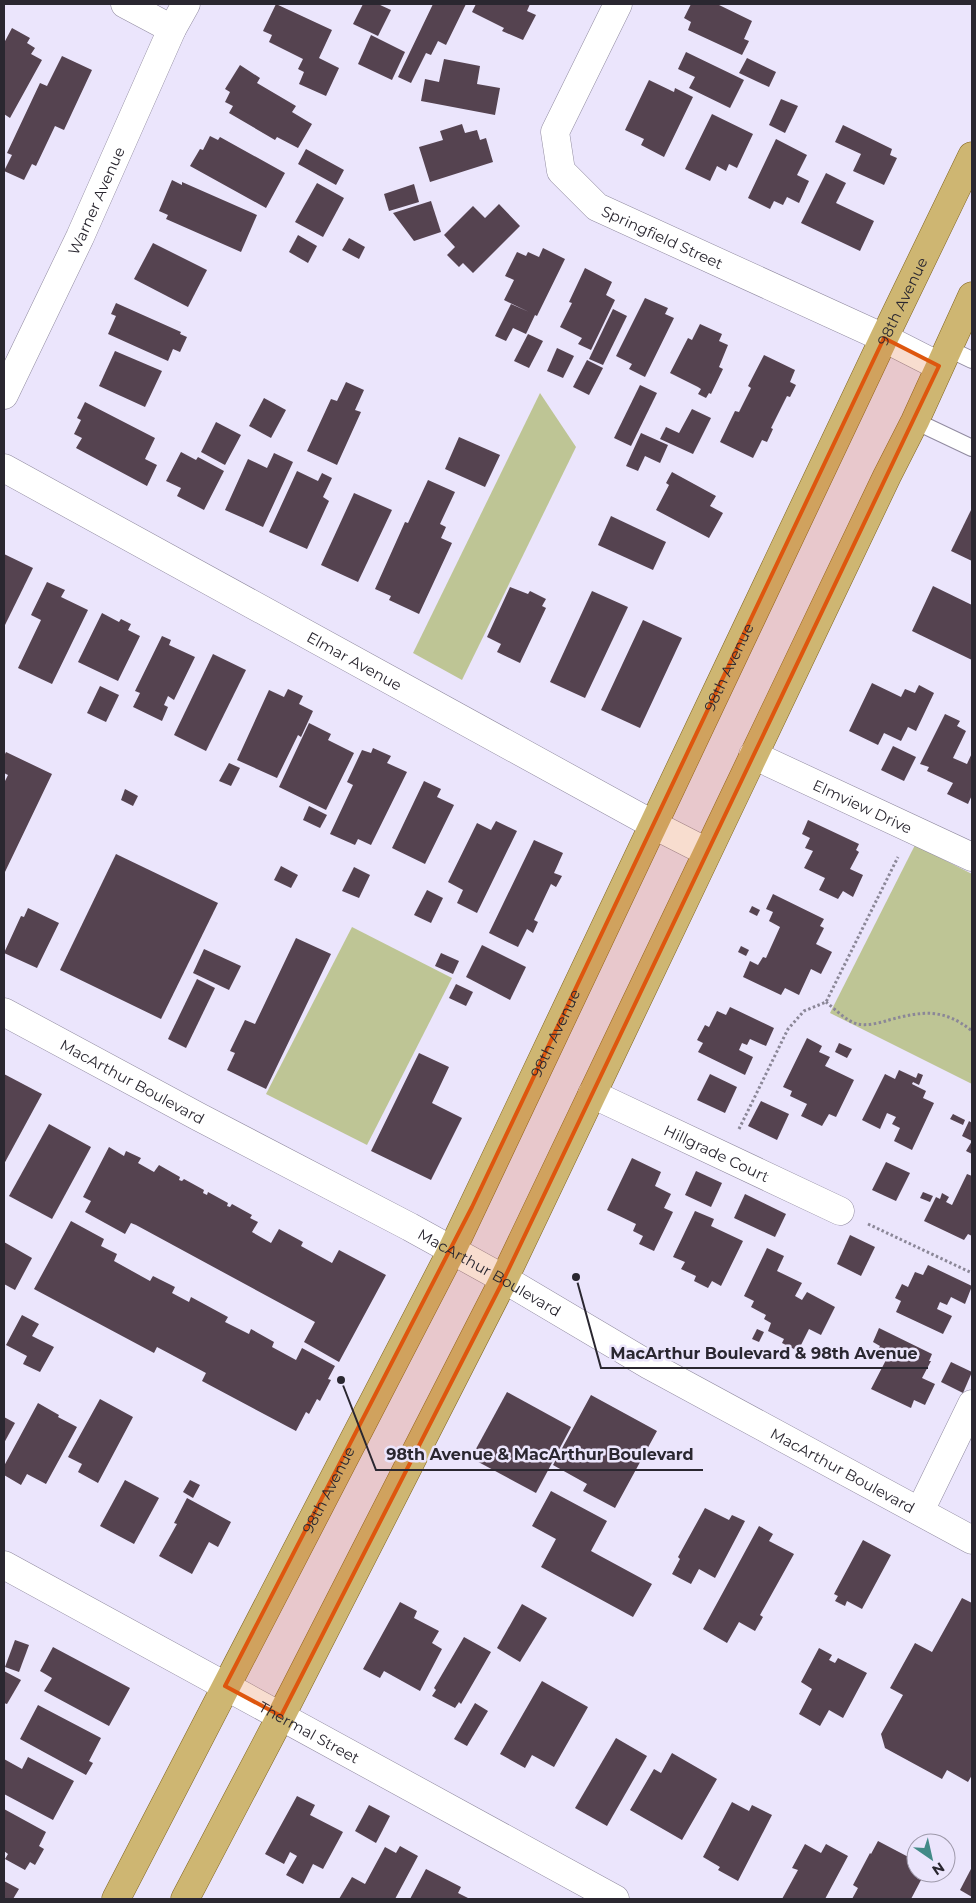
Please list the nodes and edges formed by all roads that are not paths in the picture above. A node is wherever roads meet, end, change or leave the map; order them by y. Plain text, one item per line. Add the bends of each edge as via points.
1 (125, 4) edge
2 (186, 4) edge
3 (618, 4) edge
4 (172, 29) junction
5 (972, 156) edge
6 (972, 296) edge
7 (884, 338) junction
8 (943, 357) junction
9 (972, 360) edge
10 (4, 395) edge
11 (915, 421) junction
12 (972, 448) edge
13 (4, 468) edge
14 (753, 755) junction
15 (654, 825) junction
16 (707, 852) junction
17 (972, 858) edge
18 (4, 1012) edge
19 (592, 1094) junction
20 (840, 1211) road end
21 (452, 1250) junction
22 (504, 1279) junction
23 (972, 1404) edge
24 (920, 1511) junction
25 (972, 1540) edge
26 (4, 1565) edge
27 (225, 1686) junction
28 (281, 1716) junction
29 (116, 1899) edge
30 (185, 1899) edge
31 (615, 1899) edge

1 - 4 street
2 - 4 street, Warner Avenue
3 - 7 street, Springfield Street via 555,132 560,172 597,207
4 - 10 street, Warner Avenue via 80,237
5 - 7 main road, 98th Avenue
6 - 8 main road
7 - 8 street, Springfield Street
7 - 15 main road, 98th Avenue
8 - 9 lane
8 - 11 main road
11 - 12 lane
11 - 14 main road
13 - 15 street, Elmar Avenue
14 - 16 main road
14 - 17 street, Elmview Drive
15 - 16 street, Elmar Avenue
15 - 21 main road, 98th Avenue
16 - 19 main road
18 - 21 street, MacArthur Boulevard
19 - 20 street, Hillgrade Court
19 - 22 main road
21 - 22 street, MacArthur Boulevard
21 - 27 main road, 98th Avenue
22 - 24 street, MacArthur Boulevard via 649,1365
22 - 28 main road
23 - 24 street
24 - 25 street, MacArthur Boulevard
26 - 27 street, Thermal Street
27 - 28 street, Thermal Street
27 - 29 main road, 98th Avenue
28 - 30 main road
28 - 31 street, Thermal Street

